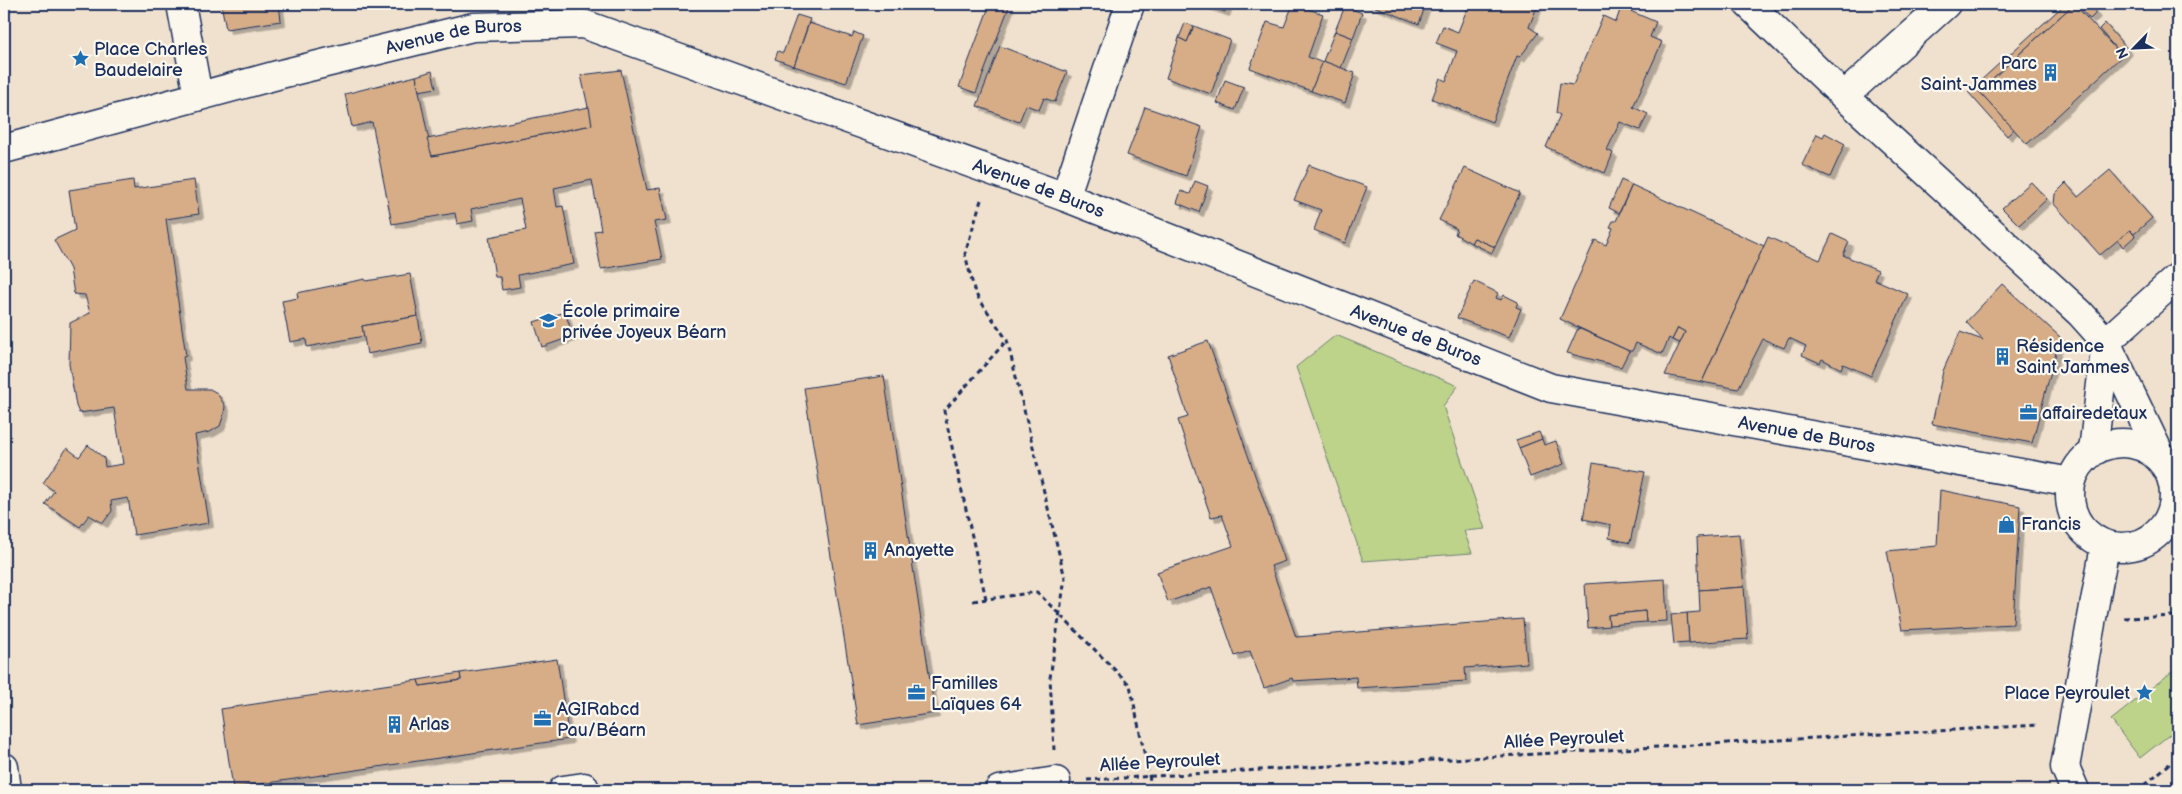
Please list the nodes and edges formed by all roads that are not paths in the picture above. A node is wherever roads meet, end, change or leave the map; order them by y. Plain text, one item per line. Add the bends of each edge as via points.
1 (181, 4) edge
2 (1130, 4) edge
3 (1748, 4) edge
4 (1946, 4) edge
5 (198, 96) junction
6 (1844, 96) junction
7 (4, 149) edge
8 (1065, 197) junction
9 (2178, 277) edge
10 (2106, 342) junction
11 (2093, 451) junction
12 (2166, 467) junction
13 (2071, 482) junction
14 (2175, 516) edge
15 (2105, 546) junction
16 (4, 767) edge
17 (1056, 781) road end
18 (7, 790) edge
19 (999, 790) edge
20 (2075, 790) edge

1 - 5 street
2 - 8 street
3 - 6 street
4 - 6 street
5 - 7 street, Avenue de Buros
5 - 8 street, Avenue de Buros via 472,27 583,24
6 - 10 street via 2080,313
8 - 13 street, Avenue de Buros via 1551,388
9 - 10 street
10 - 11 street
10 - 12 street
11 - 12 street via 2125,443 2155,455
11 - 13 street via 2076,470
12 - 14 street via 2172,482
13 - 15 street via 2069,499 2073,515 2081,529
14 - 15 street via 2153,537 2139,545 2124,548
15 - 20 street via 2065,767
16 - 18 street
17 - 19 street

